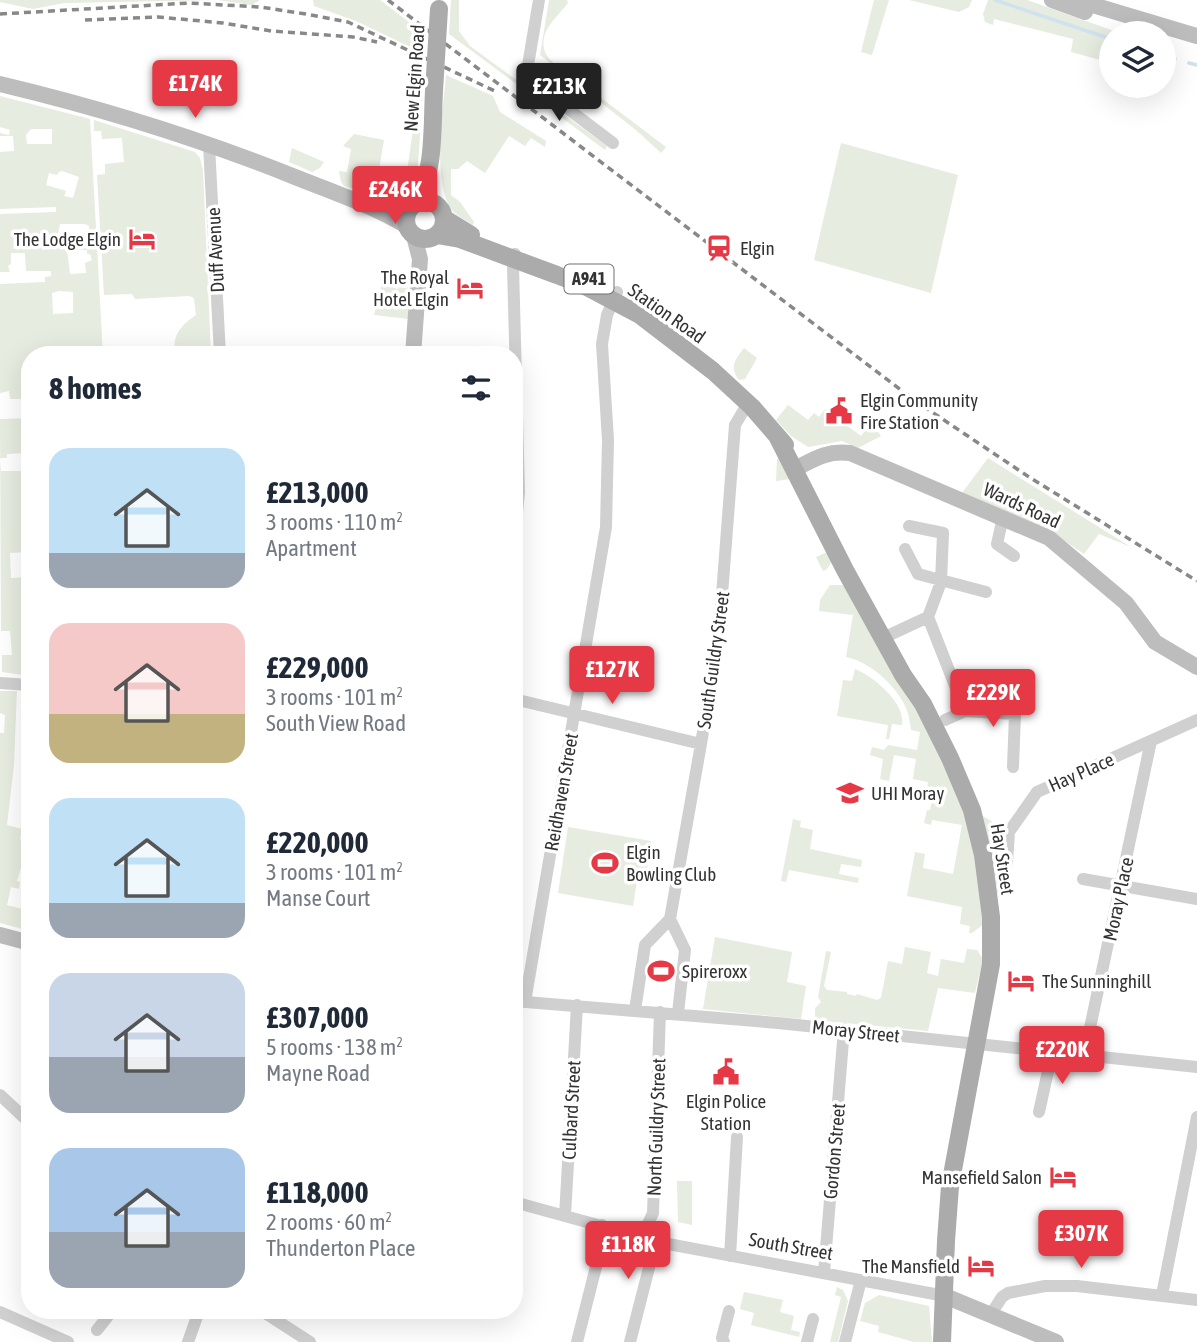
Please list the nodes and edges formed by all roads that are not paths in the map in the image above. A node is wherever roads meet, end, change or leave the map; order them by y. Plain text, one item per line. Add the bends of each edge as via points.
1 (539, 0) edge
2 (1052, 0) edge
3 (1076, 0) edge
4 (439, 5) edge
5 (1115, 21) edge
6 (1197, 36) edge
7 (1176, 41) edge
8 (1197, 47) edge
9 (0, 84) edge
10 (613, 143) dead end
11 (209, 145) junction
12 (429, 159) junction
13 (415, 204) junction
14 (374, 208) junction
15 (429, 227) junction
16 (515, 255) junction
17 (615, 296) junction
18 (220, 346) edge
19 (414, 346) edge
20 (517, 346) edge
21 (748, 403) junction
22 (798, 467) junction
23 (1003, 517) junction
24 (909, 526) dead end
25 (905, 549) dead end
26 (1014, 556) dead end
27 (941, 582) junction
28 (986, 592) dead end
29 (928, 617) junction
30 (887, 637) junction
31 (1197, 667) edge
32 (0, 684) edge
33 (21, 685) edge
34 (523, 701) edge
35 (965, 711) junction
36 (574, 713) junction
37 (945, 720) dead end
38 (1197, 720) edge
39 (1151, 741) junction
40 (701, 744) junction
41 (1013, 767) dead end
42 (1007, 862) dead end
43 (1083, 880) dead end
44 (1122, 886) junction
45 (1197, 899) edge
46 (670, 919) junction
47 (0, 935) edge
48 (656, 936) junction
49 (21, 941) edge
50 (682, 942) junction
51 (523, 985) edge
52 (523, 1001) edge
53 (577, 1006) junction
54 (635, 1010) junction
55 (660, 1012) junction
56 (678, 1013) junction
57 (844, 1029) junction
58 (977, 1045) junction
59 (1052, 1053) junction
60 (1084, 1056) junction
61 (1197, 1067) edge
62 (0, 1095) edge
63 (1039, 1112) dead end
64 (21, 1115) edge
65 (1197, 1117) edge
66 (737, 1137) dead end
67 (523, 1204) edge
68 (565, 1216) junction
69 (602, 1225) junction
70 (636, 1236) junction
71 (663, 1243) junction
72 (730, 1256) junction
73 (824, 1273) junction
74 (860, 1280) junction
75 (1162, 1295) junction
76 (945, 1296) junction
77 (1197, 1300) edge
78 (729, 1311) dead end
79 (0, 1312) edge
80 (991, 1314) junction
81 (106, 1319) edge
82 (196, 1319) edge
83 (283, 1319) edge
84 (813, 1319) dead end
85 (97, 1331) dead end
86 (68, 1342) edge
87 (187, 1342) edge
88 (310, 1342) edge
89 (577, 1342) edge
90 (630, 1342) edge
91 (724, 1342) edge
92 (807, 1342) edge
93 (845, 1342) edge
94 (942, 1342) edge
95 (1056, 1342) edge

1 - 10 street via 526,77
2 - 5 street
3 - 6 street
4 - 12 main road, New Elgin Road, bridge
7 - 8 street
9 - 11 street via 110,111
11 - 14 street
11 - 18 street, Duff Avenue
12 - 13 main road, New Elgin Road via 423,192
12 - 15 main road, New Elgin Road
13 - 14 street
13 - 15 main road, Station Road via 426,200
13 - 15 main road, New Elgin Road via 406,217
14 - 15 street
15 - 16 main road, Station Road / A941 via 462,231
15 - 19 street via 420,259
16 - 17 main road, Station Road / A941
16 - 20 street
17 - 21 main road, Station Road / A941
17 - 36 street, Reidhaven Street via 602,344 608,440 606,527
21 - 22 main road, Station Road / A941
21 - 40 street, South Guildry Street via 735,425 719,635
22 - 23 street, Wards Road via 822,454 850,453
22 - 30 main road, Hay Street / A941 via 845,570
23 - 26 street via 997,544
23 - 31 street, Wards Road via 1049,538 1126,603 1155,642
24 - 27 street via 943,533
25 - 27 street via 918,575
27 - 28 street
27 - 29 street
29 - 30 street
29 - 35 street
30 - 58 main road, Hay Street / A941 via 950,758 972,810 983,855 992,952
32 - 33 street
34 - 36 street
35 - 37 street
35 - 41 street via 1015,714
36 - 40 street
36 - 51 street, Reidhaven Street
38 - 39 street, Hay Place
39 - 42 street, Hay Place via 1037,792 1009,832
39 - 44 street, Moray Place
40 - 46 street, South Guildry Street
43 - 44 street
44 - 45 street
44 - 60 street, Moray Place
46 - 48 street, South Guildry Street
46 - 50 street
47 - 49 street
48 - 50 street
48 - 54 street, South Guildry Street via 645,945
50 - 56 street via 685,952
52 - 53 street, Moray Street
53 - 54 street, Moray Street
53 - 68 street, Culbard Street
54 - 55 street, Moray Street
55 - 56 street, Moray Street
55 - 70 street, North Guildry Street via 653,1213 648,1226
56 - 57 street, Moray Street
57 - 58 street, Moray Street
57 - 73 street, Gordon Street
58 - 59 street, Moray Street
58 - 76 main road, Hay Street / A941 via 950,1186
59 - 60 street, Moray Street
59 - 63 street
60 - 61 street, Moray Street
62 - 64 street
65 - 75 street
66 - 72 street
67 - 68 street, South Street
68 - 69 street, South Street
69 - 70 street, South Street
69 - 89 street via 604,1235
70 - 71 street, South Street
71 - 72 street, South Street
71 - 90 street via 652,1256
72 - 73 street, South Street
73 - 74 street, South Street
74 - 76 street, South Street
74 - 93 street
75 - 77 street
75 - 80 street via 1077,1286 1031,1287 1002,1297
76 - 80 street, South Street
76 - 94 main road, A941
78 - 91 street
79 - 86 street
80 - 95 street, South Street
81 - 85 street
82 - 87 street
83 - 88 street
84 - 92 street

